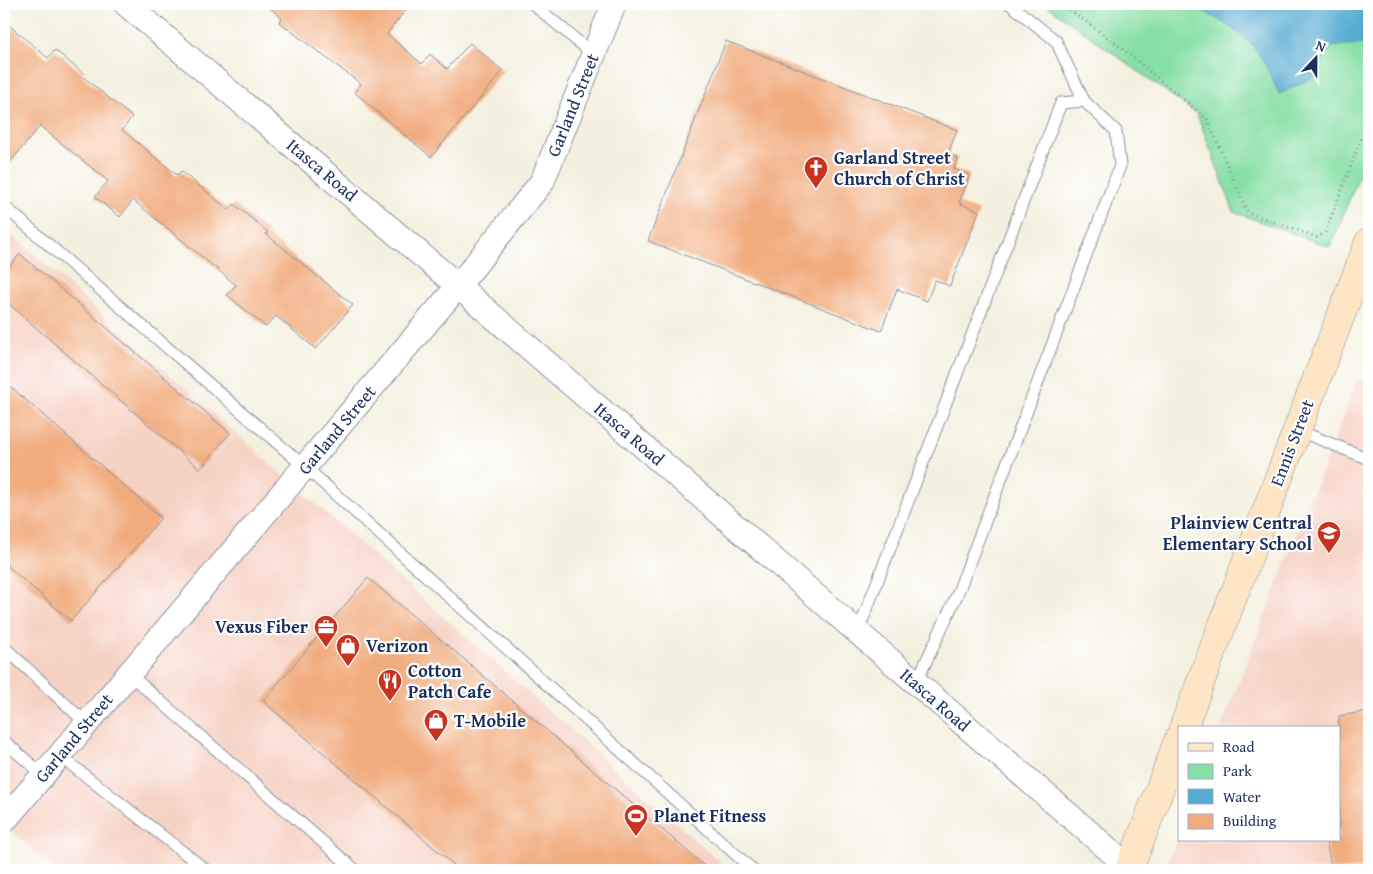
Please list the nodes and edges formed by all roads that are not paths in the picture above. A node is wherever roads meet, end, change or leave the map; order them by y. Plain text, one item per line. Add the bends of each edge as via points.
1 (126, 4) edge
2 (533, 4) edge
3 (614, 4) edge
4 (1010, 4) edge
5 (594, 55) junction
6 (1084, 101) junction
7 (4, 206) edge
8 (1369, 242) edge
9 (458, 286) junction
10 (1297, 430) junction
11 (1369, 459) edge
12 (305, 467) junction
13 (858, 632) junction
14 (4, 647) edge
15 (129, 674) junction
16 (916, 683) junction
17 (87, 724) junction
18 (1184, 726) edge
19 (4, 741) edge
20 (1178, 741) edge
21 (60, 756) junction
22 (43, 775) junction
23 (4, 821) edge
24 (1129, 869) edge
25 (206, 870) edge
26 (355, 870) edge
27 (753, 870) edge

1 - 9 street, Itasca Road
2 - 5 lane
3 - 5 street, Garland Street
4 - 6 lane via 1056,41
5 - 9 street, Garland Street via 542,182
6 - 13 lane via 1061,103
6 - 16 lane via 1116,131 1120,166 957,595
7 - 12 lane
8 - 10 main road, Ennis Street
9 - 12 street, Garland Street
9 - 13 street, Itasca Road
10 - 11 lane
10 - 18 main road, Ennis Street
12 - 15 street, Garland Street
12 - 27 lane
13 - 16 street, Itasca Road
14 - 17 lane
15 - 17 street, Garland Street
15 - 26 lane
16 - 24 street, Itasca Road
17 - 21 street, Garland Street
19 - 22 lane
20 - 24 main road
21 - 22 street, Garland Street
21 - 25 lane
22 - 23 street, Garland Street

